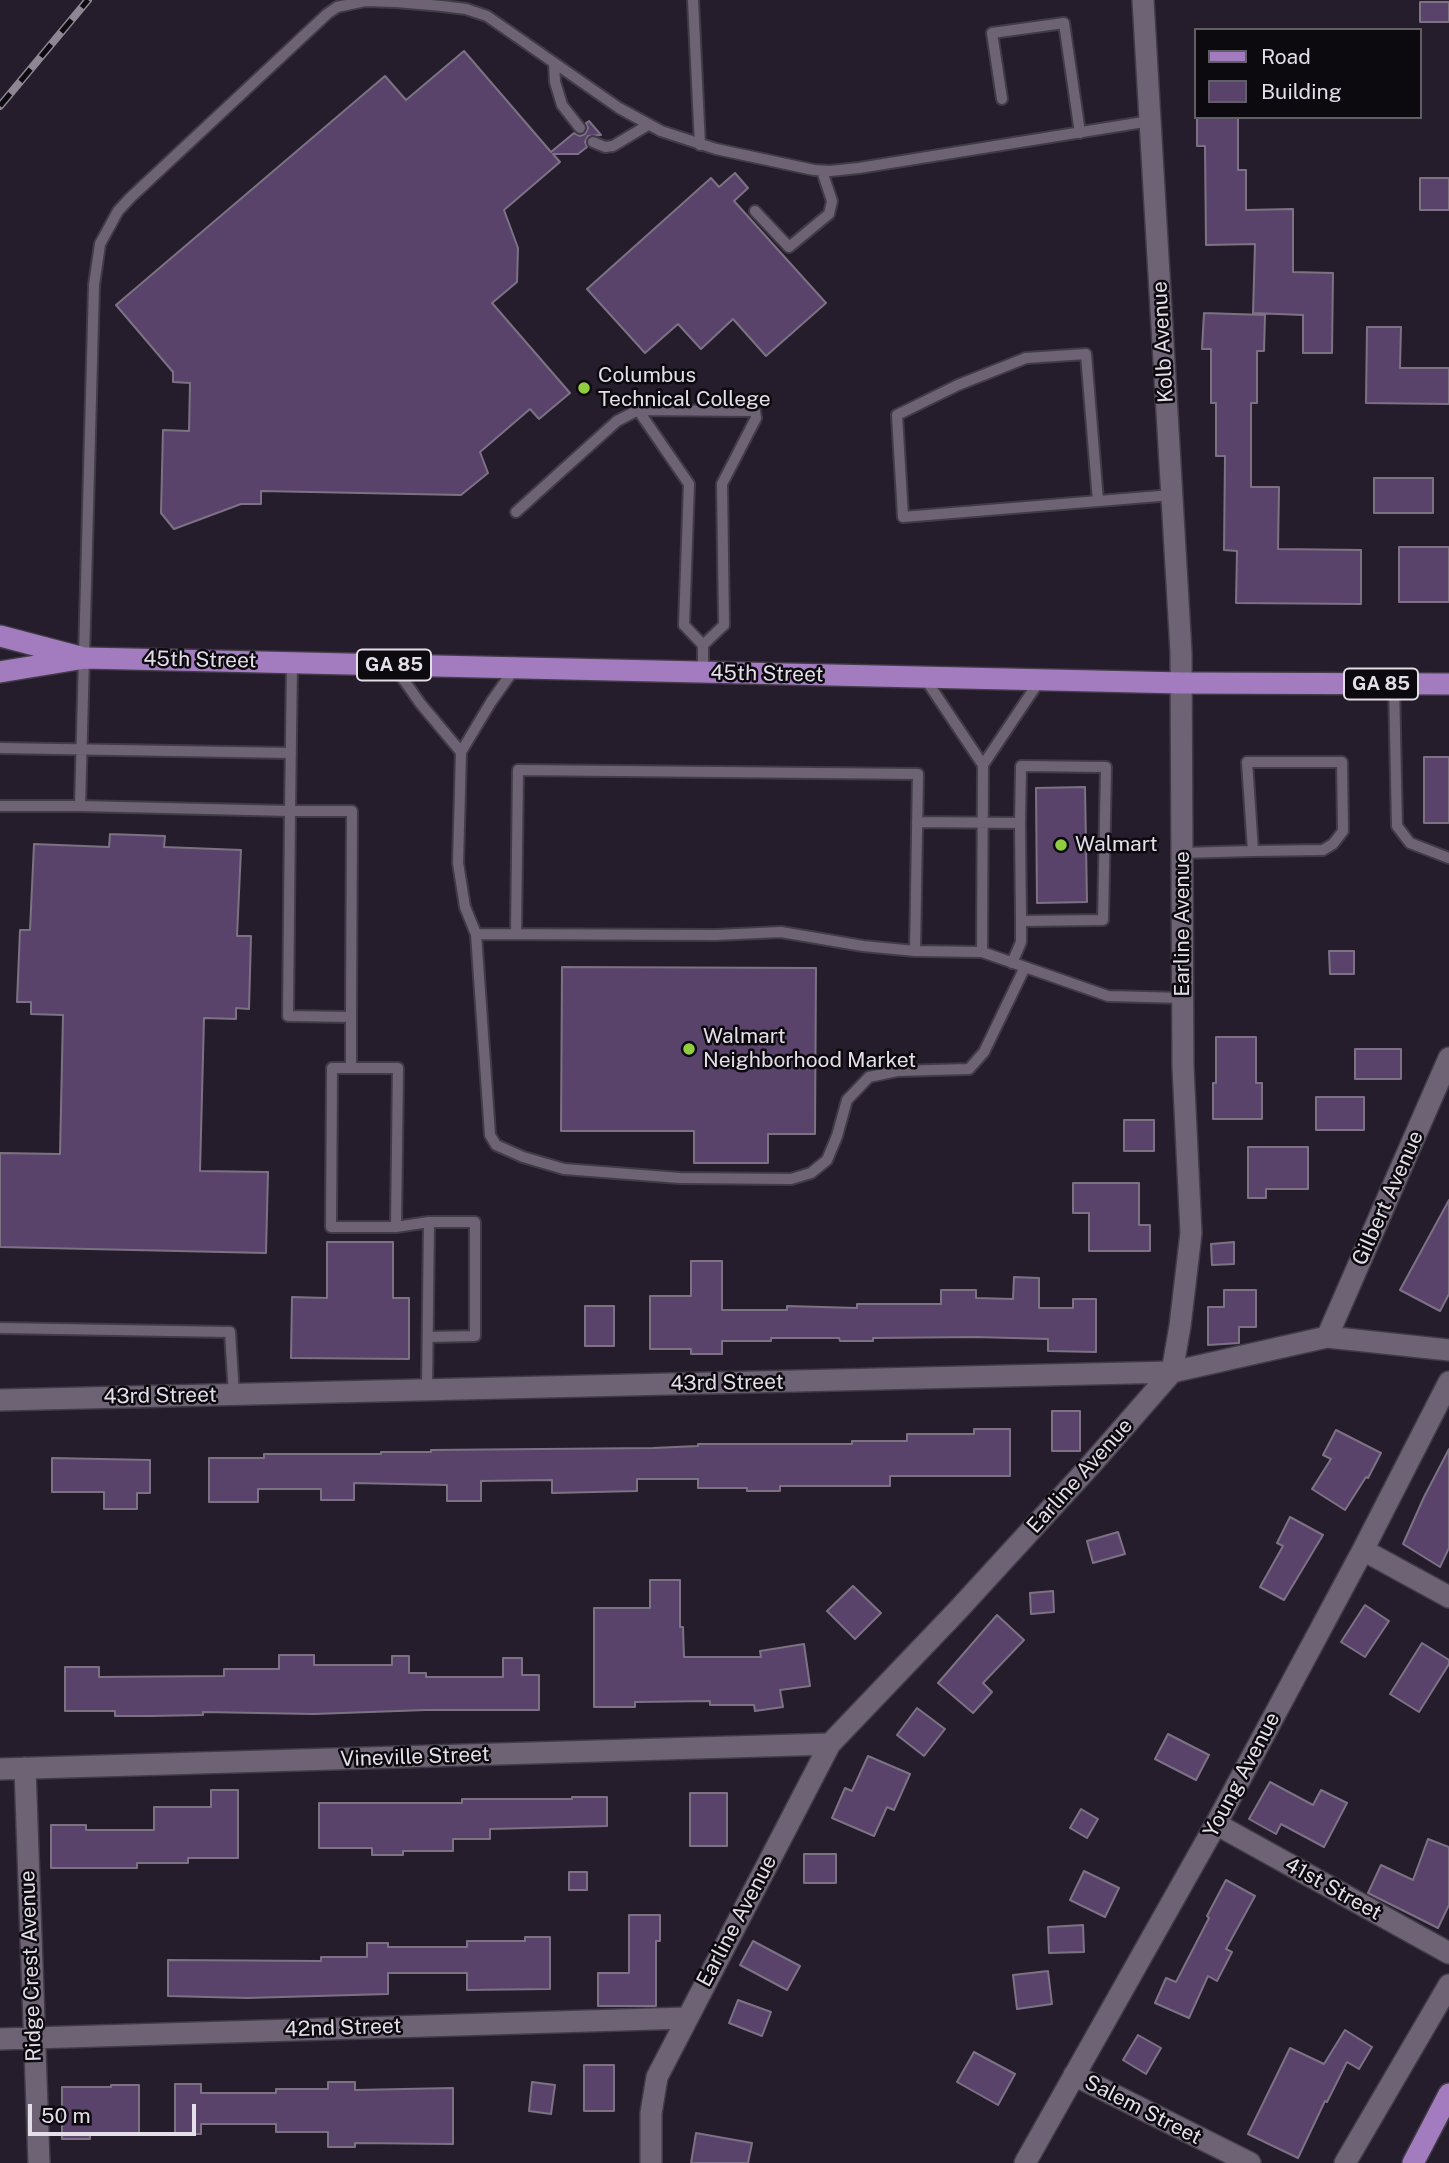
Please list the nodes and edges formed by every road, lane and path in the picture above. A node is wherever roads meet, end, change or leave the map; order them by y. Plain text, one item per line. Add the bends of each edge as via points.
1 (693, 0) edge
2 (1143, 0) edge
3 (554, 63) junction
4 (1002, 99) dead end
5 (1150, 121) junction
6 (648, 125) junction
7 (580, 128) dead end
8 (1080, 133) junction
9 (593, 142) dead end
10 (700, 145) junction
11 (822, 171) junction
12 (755, 211) dead end
13 (638, 410) junction
14 (1172, 495) junction
15 (1098, 501) junction
16 (516, 512) dead end
17 (0, 636) edge
18 (703, 645) junction
19 (85, 658) junction
20 (292, 663) junction
21 (393, 665) junction
22 (515, 668) junction
23 (0, 672) edge
24 (703, 672) junction
25 (924, 677) junction
26 (1040, 680) junction
27 (1182, 683) junction
28 (1394, 684) junction
29 (1449, 684) edge
30 (0, 748) edge
31 (82, 750) junction
32 (461, 752) junction
33 (291, 753) junction
34 (983, 765) junction
35 (0, 806) edge
36 (79, 806) junction
37 (290, 811) junction
38 (917, 822) junction
39 (983, 823) junction
40 (1020, 823) junction
41 (1253, 851) junction
42 (1182, 853) junction
43 (1449, 858) edge
44 (1021, 921) junction
45 (476, 934) junction
46 (516, 934) junction
47 (915, 951) junction
48 (982, 953) junction
49 (1012, 963) junction
50 (1025, 967) junction
51 (1183, 998) junction
52 (351, 1017) junction
53 (1449, 1058) edge
54 (351, 1068) junction
55 (429, 1222) junction
56 (396, 1227) junction
57 (0, 1328) edge
58 (428, 1337) junction
59 (1328, 1337) junction
60 (1449, 1350) edge
61 (1172, 1372) junction
62 (1449, 1382) edge
63 (427, 1390) junction
64 (234, 1395) junction
65 (0, 1400) edge
66 (1363, 1550) junction
67 (1449, 1597) edge
68 (830, 1744) junction
69 (25, 1768) junction
70 (0, 1769) edge
71 (1216, 1824) junction
72 (1449, 1954) edge
73 (1449, 1984) edge
74 (686, 2018) junction
75 (33, 2038) junction
76 (0, 2039) edge
77 (1074, 2075) junction
78 (1449, 2094) edge
79 (39, 2163) edge
80 (651, 2163) edge
81 (1025, 2163) edge
82 (1250, 2163) edge
83 (1345, 2163) edge
84 (1413, 2163) edge

1 - 10 lane
2 - 5 street, Kolb Avenue
3 - 6 lane
3 - 7 lane via 562,105
3 - 19 lane via 487,16 466,9 365,1 337,7 118,211 100,244 95,271
4 - 8 lane via 992,33 1064,23
5 - 8 lane
5 - 14 street, Kolb Avenue
6 - 9 lane via 613,146
6 - 10 lane
8 - 11 lane
10 - 11 lane
11 - 12 lane via 832,201 829,214 789,247
13 - 16 lane via 617,421
13 - 18 lane via 689,484 684,625
13 - 18 lane via 755,411 756,418 722,484 724,625
14 - 15 lane
14 - 27 street, Kolb Avenue
15 - 15 lane via 904,517 897,415 1026,358 1086,354
17 - 19 main road, 45th Street / GA 85
18 - 24 lane
19 - 20 main road, 45th Street / GA 85
19 - 23 main road, 45th Street / GA 85
19 - 31 lane
20 - 21 main road, 45th Street / GA 85
20 - 33 lane
21 - 22 main road, 45th Street / GA 85
21 - 32 lane
22 - 24 main road, 45th Street / GA 85
22 - 32 lane
24 - 25 main road, 45th Street / GA 85
25 - 26 main road, 45th Street / GA 85
25 - 34 lane
26 - 27 main road, 45th Street / GA 85
26 - 34 lane
27 - 28 main road, 45th Street / GA 85
27 - 42 street, Earline Avenue
28 - 29 main road, 45th Street / GA 85
28 - 43 lane via 1397,826 1410,843
30 - 31 lane
31 - 33 lane
31 - 36 lane
32 - 45 lane via 458,863 465,907
33 - 37 lane
34 - 39 lane
35 - 36 lane
36 - 37 lane
37 - 52 lane via 352,811
37 - 52 lane via 288,1016
38 - 39 lane
38 - 46 lane via 918,774 518,770
38 - 47 lane
39 - 40 lane
39 - 48 lane
40 - 44 lane
40 - 44 lane via 1021,766 1106,767 1103,920
41 - 41 lane via 1323,850 1333,844 1343,831 1342,762 1247,762
41 - 42 lane
42 - 51 street, Earline Avenue
44 - 49 lane via 1021,942
45 - 46 lane
45 - 50 lane via 490,1135 496,1144 564,1169 680,1178 791,1179 811,1173 827,1160 847,1100 869,1077 897,1070 969,1069 984,1052
46 - 47 lane via 781,932
47 - 48 lane
48 - 49 lane
49 - 50 lane
50 - 51 lane via 1108,996
51 - 61 street, Earline Avenue via 1191,1233
52 - 54 lane
53 - 59 street, Gilbert Avenue
54 - 56 lane via 398,1068
54 - 56 lane via 332,1068 331,1227
55 - 56 lane
55 - 58 lane
55 - 58 lane via 475,1222 475,1336
57 - 64 lane via 230,1332
58 - 63 lane
59 - 60 street, 43rd Street
59 - 61 street, 43rd Street
61 - 63 street, 43rd Street
61 - 68 street, Earline Avenue via 976,1591
62 - 66 street, Young Avenue
63 - 64 street, 43rd Street
64 - 65 street, 43rd Street
66 - 67 street
66 - 71 street, Young Avenue
68 - 69 street, Vineville Street
68 - 74 street, Earline Avenue
69 - 70 street, Vineville Street
69 - 75 street, Ridge Crest Avenue
71 - 72 street, 41st Street
71 - 77 street, Young Avenue
73 - 83 street
74 - 75 street, 42nd Street
74 - 80 street, Earline Avenue via 657,2077
75 - 76 street, 42nd Street
75 - 79 street, Ridge Crest Avenue
77 - 81 street, Young Avenue
77 - 82 street, Salem Street
78 - 84 main road

